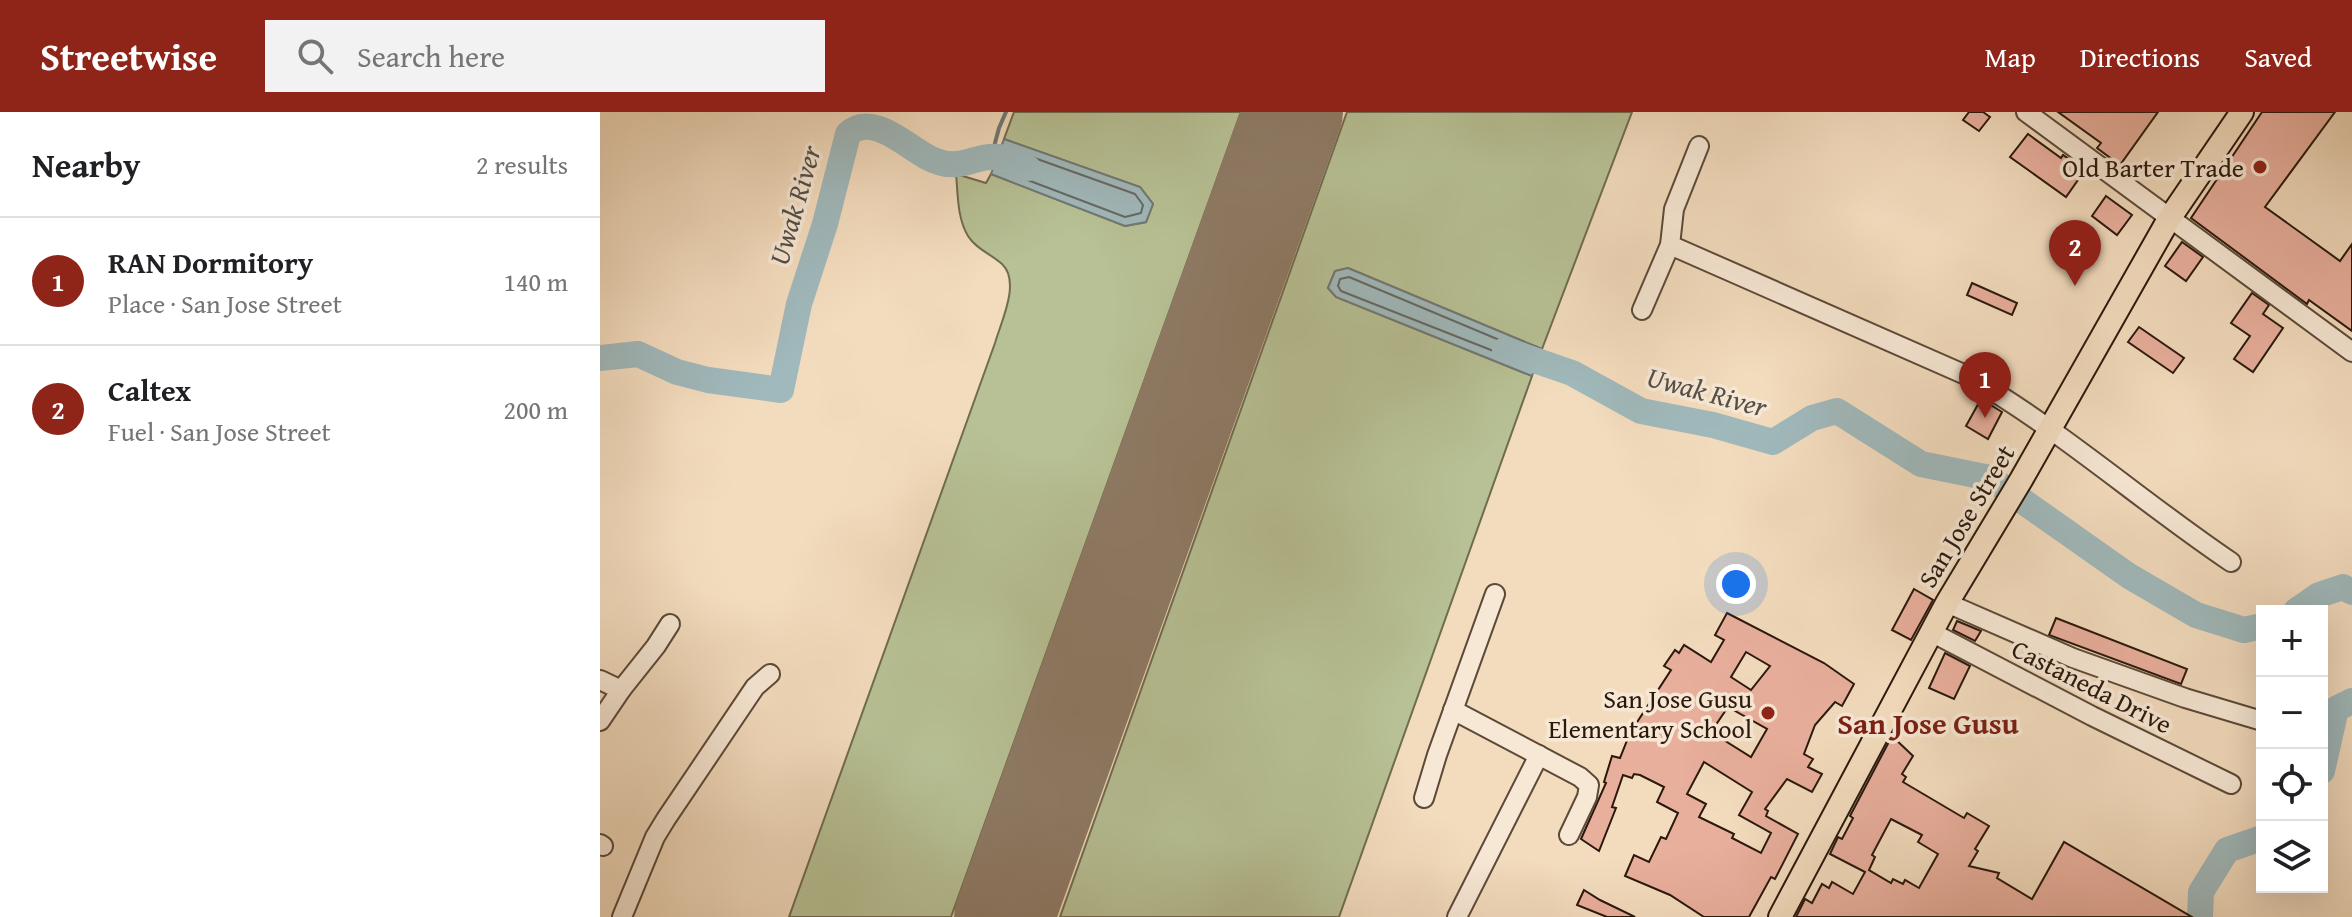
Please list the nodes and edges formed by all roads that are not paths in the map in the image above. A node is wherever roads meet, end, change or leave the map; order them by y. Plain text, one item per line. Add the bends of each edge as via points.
1 (2026, 112) edge
2 (2242, 112) edge
3 (1699, 146) dead end
4 (2169, 219) junction
5 (1670, 245) junction
6 (1642, 310) dead end
7 (2352, 352) edge
8 (2050, 429) junction
9 (2231, 562) dead end
10 (1495, 594) dead end
11 (1947, 603) junction
12 (670, 624) dead end
13 (1931, 632) junction
14 (770, 674) dead end
15 (600, 680) edge
16 (621, 690) junction
17 (1453, 710) junction
18 (2256, 719) edge
19 (600, 721) edge
20 (1539, 755) junction
21 (2231, 784) dead end
22 (1424, 798) dead end
23 (1569, 835) dead end
24 (622, 917) edge
25 (1457, 917) edge
26 (1780, 917) edge

1 - 4 street
2 - 4 main road, San Jose Street
3 - 5 street via 1674,209
4 - 7 street
4 - 8 main road, San Jose Street
5 - 6 street
5 - 8 street via 1968,376
8 - 9 street
8 - 11 main road, San Jose Street
10 - 17 street
11 - 13 main road, San Jose Street
11 - 18 street via 2073,658
12 - 16 street
13 - 21 street, Castaneda Drive
13 - 26 main road, San Jose Street
14 - 24 street via 755,687 655,837
15 - 16 street
16 - 19 street
17 - 20 street
17 - 22 street
20 - 23 street via 1589,785
20 - 25 street

